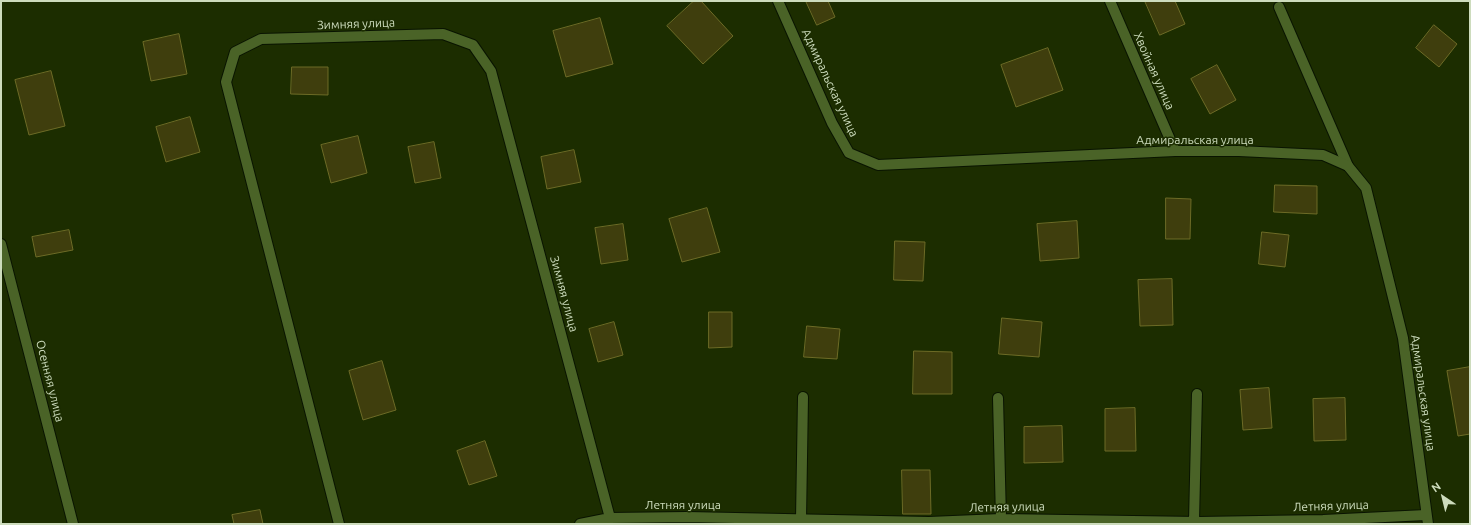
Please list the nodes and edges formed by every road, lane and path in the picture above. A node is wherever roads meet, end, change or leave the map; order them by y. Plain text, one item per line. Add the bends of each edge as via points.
1 (778, 1) edge
2 (1110, 1) edge
3 (1279, 7) dead end
4 (1175, 151) junction
5 (1348, 166) junction
6 (1, 244) edge
7 (1197, 394) dead end
8 (803, 397) dead end
9 (998, 398) dead end
10 (610, 518) junction
11 (801, 519) junction
12 (1001, 519) junction
13 (687, 520) edge
14 (1427, 520) edge
15 (1197, 522) edge
16 (929, 523) edge
17 (73, 524) edge
18 (339, 524) edge
19 (580, 524) edge

1 - 4 street, Адмиральская улица via 832,123 849,153 878,165
2 - 4 street, Хвойная улица
3 - 5 street
4 - 5 street, Адмиральская улица via 1323,155
5 - 14 street, Адмиральская улица via 1366,188 1403,338
6 - 17 street, Осенняя улица
7 - 15 street
8 - 11 street
9 - 12 street
10 - 13 street, Летняя улица
10 - 18 street, Зимняя улица via 491,71 473,45 444,34 261,39 235,52 226,82
10 - 19 street, Летняя улица
11 - 13 street, Летняя улица
11 - 16 street, Летняя улица
12 - 15 street, Летняя улица
12 - 16 street, Летняя улица
14 - 15 street, Летняя улица

